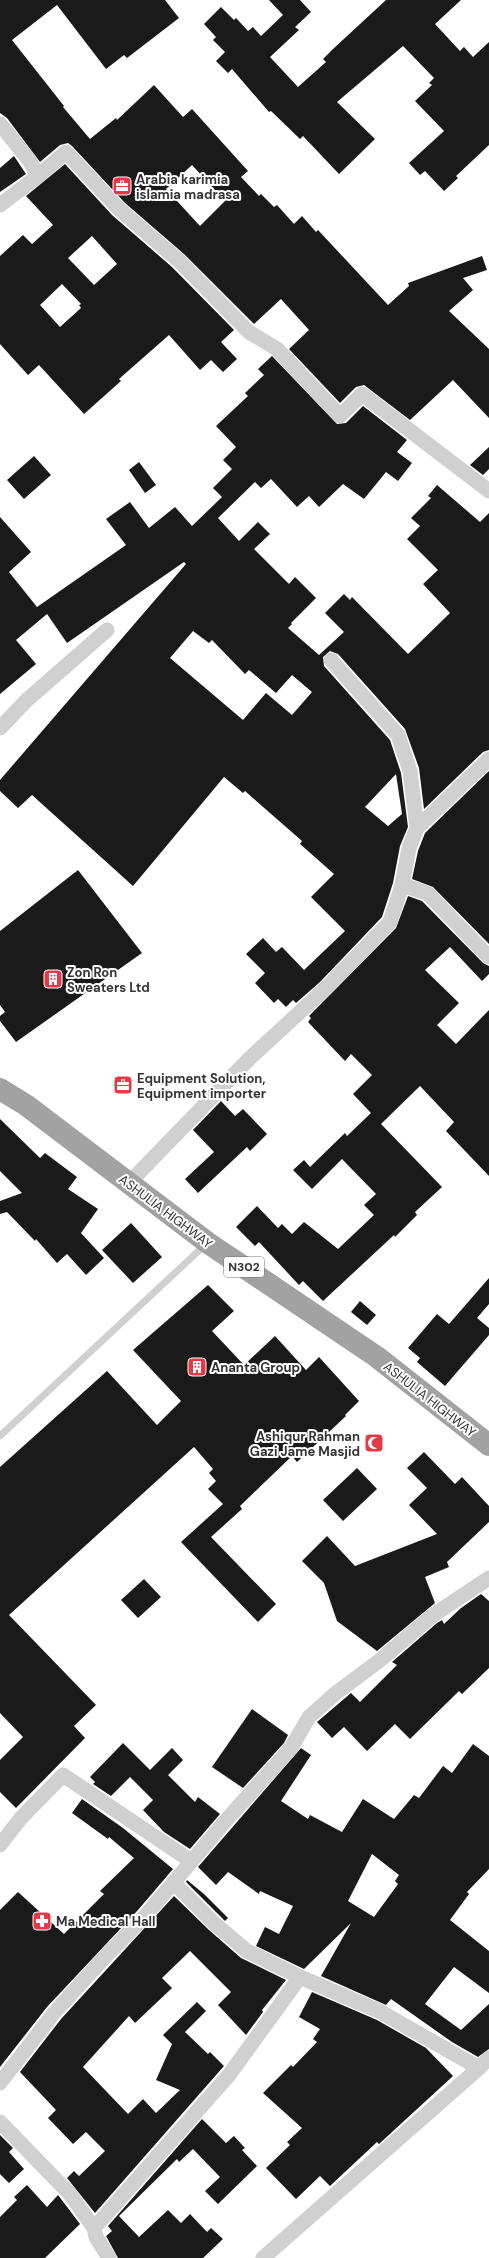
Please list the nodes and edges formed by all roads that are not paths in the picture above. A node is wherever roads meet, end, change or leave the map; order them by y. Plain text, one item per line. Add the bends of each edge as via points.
1 (0, 124) edge
2 (38, 176) junction
3 (0, 205) edge
4 (489, 490) edge
5 (107, 630) dead end
6 (331, 660) dead end
7 (0, 728) edge
8 (489, 758) edge
9 (417, 828) junction
10 (402, 885) junction
11 (489, 957) edge
12 (0, 1089) edge
13 (129, 1183) junction
14 (208, 1243) junction
15 (0, 1436) edge
16 (489, 1445) edge
17 (489, 1578) edge
18 (0, 1845) edge
19 (191, 1861) junction
20 (174, 1883) junction
21 (300, 1977) junction
22 (484, 2063) edge
23 (0, 2083) edge
24 (0, 2122) edge
25 (94, 2228) junction
26 (109, 2258) edge
27 (263, 2258) edge

1 - 2 street via 29,160
2 - 3 street
2 - 4 street via 66,152 119,209 178,260 249,332 277,349 340,416 362,394
5 - 7 street via 27,700
6 - 9 street via 398,735 410,771
8 - 9 street
9 - 10 street via 409,848
10 - 11 street via 427,893
10 - 13 street via 390,922 326,988 250,1058
12 - 13 highway, ASHULIA HIGHWAY / N302
13 - 14 highway, ASHULIA HIGHWAY / N302
14 - 15 lane
14 - 16 highway, ASHULIA HIGHWAY / N302 via 377,1357
17 - 19 street via 432,1616 309,1717 291,1748
18 - 19 street via 21,1818 63,1775
19 - 20 street
20 - 21 street via 215,1924 247,1951
20 - 23 street via 54,2013
21 - 22 street via 381,2012
21 - 25 street via 229,2075
22 - 27 street
24 - 25 street via 69,2193
25 - 26 street

